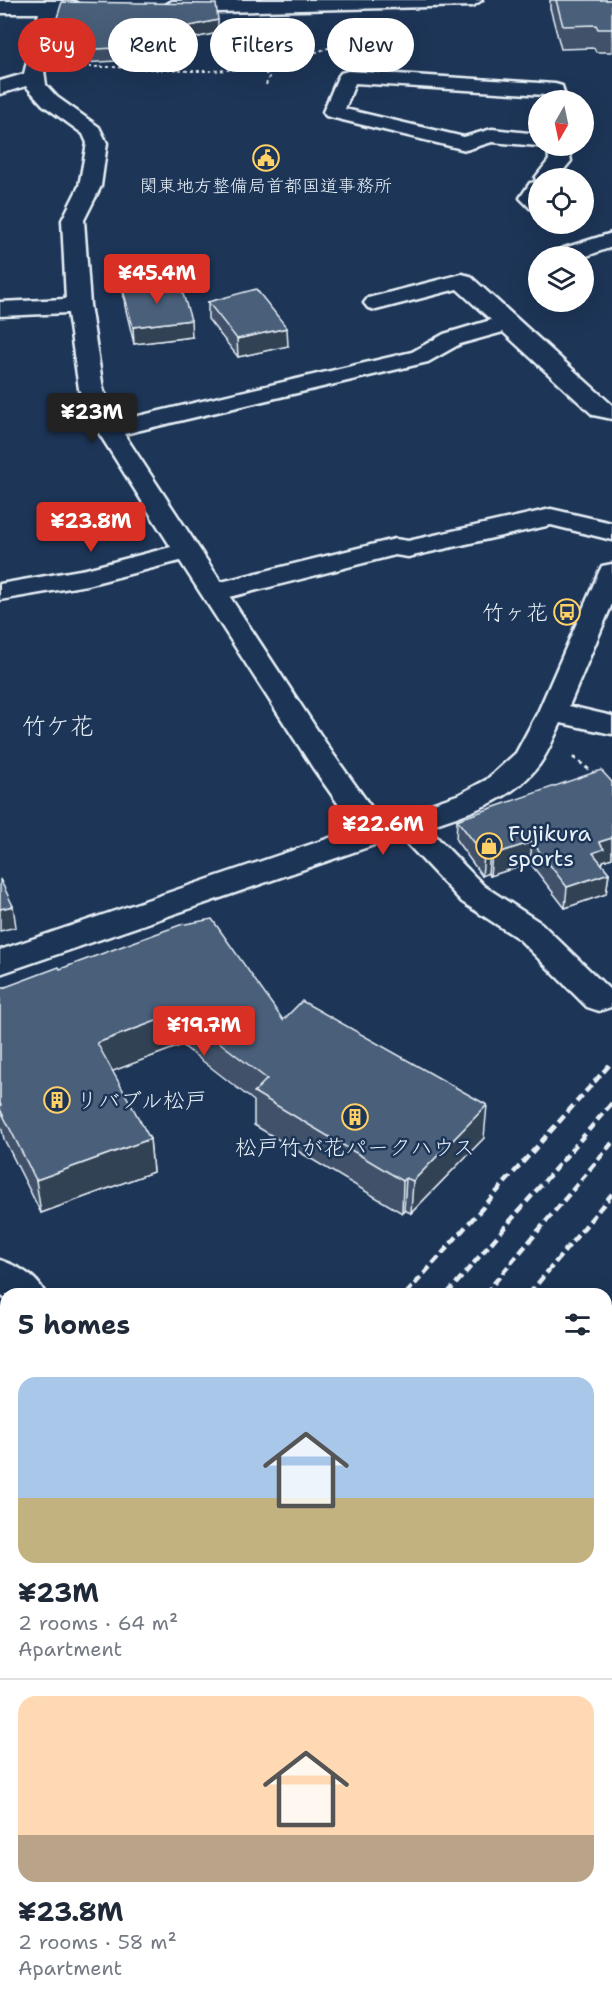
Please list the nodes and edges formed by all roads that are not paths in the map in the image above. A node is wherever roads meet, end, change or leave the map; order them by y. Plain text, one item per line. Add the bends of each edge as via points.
1 (473, 0) edge
2 (414, 1) edge
3 (0, 7) edge
4 (50, 7) junction
5 (91, 7) edge
6 (156, 7) edge
7 (34, 74) junction
8 (0, 88) edge
9 (555, 90) edge
10 (528, 138) edge
11 (594, 232) edge
12 (610, 240) edge
13 (592, 246) edge
14 (376, 303) dead end
15 (78, 305) junction
16 (0, 309) edge
17 (507, 323) junction
18 (612, 412) edge
19 (109, 430) junction
20 (612, 532) edge
21 (188, 551) junction
22 (612, 572) edge
23 (0, 592) edge
24 (216, 592) junction
25 (552, 712) junction
26 (612, 725) edge
27 (405, 823) junction
28 (374, 833) junction
29 (0, 962) edge
30 (599, 999) dead end
31 (0, 1275) edge
32 (18, 1288) edge

1 - 2 street
2 - 6 street
3 - 4 street
4 - 5 street
4 - 7 street
7 - 8 street
7 - 15 street via 36,86 92,131 97,143 90,186 73,220
9 - 10 street via 348,77 333,112 466,144 481,135
11 - 12 street
12 - 13 street
14 - 17 street via 462,281
15 - 16 street
15 - 19 street via 91,389
17 - 18 street via 602,410
17 - 19 street via 452,339 420,357
19 - 21 street
20 - 24 street via 551,516 408,549 395,547
21 - 23 street via 87,577
21 - 24 street
22 - 25 street
24 - 28 street via 323,761
25 - 26 street
25 - 27 street via 528,759 497,787 471,801
27 - 28 street
27 - 30 street via 473,894 530,931
28 - 29 street
31 - 32 street

